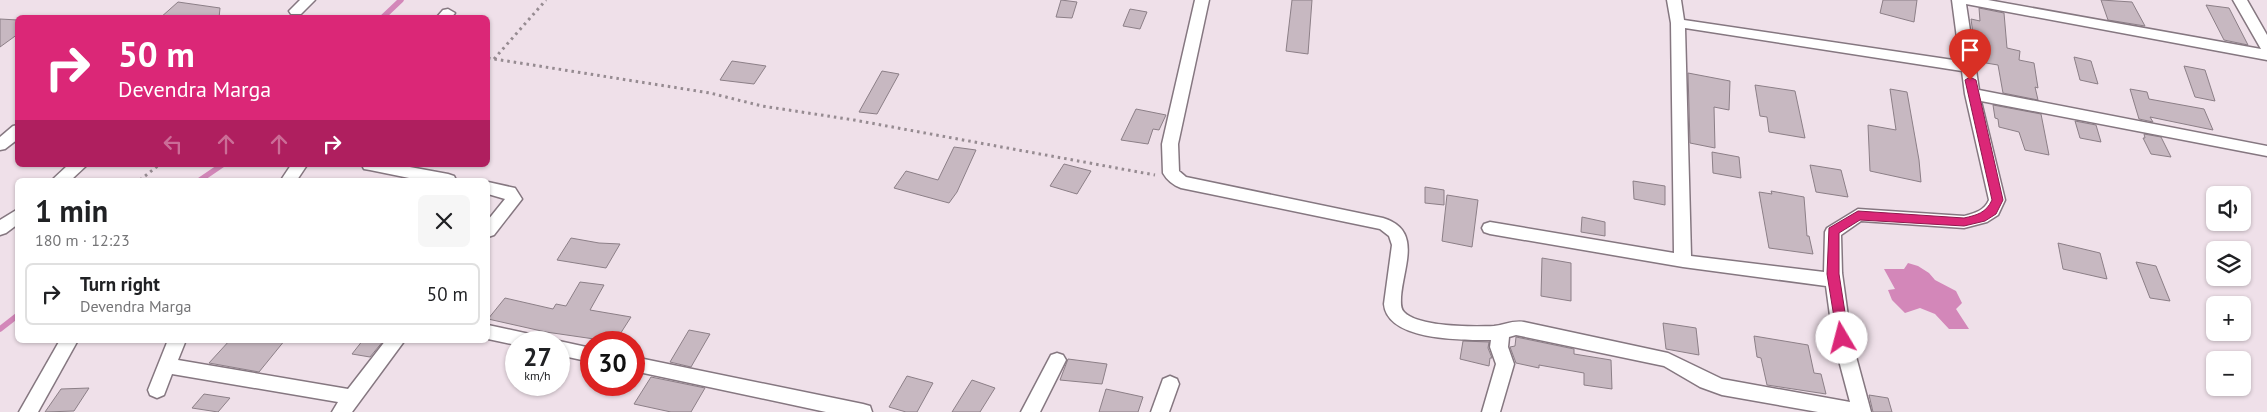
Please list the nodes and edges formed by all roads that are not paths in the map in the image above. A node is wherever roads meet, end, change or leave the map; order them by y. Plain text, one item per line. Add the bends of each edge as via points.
1 (308, 0) edge
2 (1202, 0) edge
3 (1674, 0) edge
4 (1959, 0) edge
5 (1965, 0) edge
6 (2240, 0) edge
7 (296, 11) dead end
8 (1678, 23) junction
9 (2267, 48) edge
10 (2267, 55) edge
11 (1968, 66) junction
12 (1972, 94) junction
13 (15, 132) edge
14 (0, 145) edge
15 (2267, 151) edge
16 (76, 167) edge
17 (298, 167) edge
18 (385, 167) edge
19 (63, 178) edge
20 (290, 178) edge
21 (438, 178) edge
22 (490, 188) edge
23 (15, 217) edge
24 (1490, 228) dead end
25 (0, 229) edge
26 (490, 229) edge
27 (1683, 261) junction
28 (1834, 280) junction
29 (490, 332) edge
30 (1500, 332) junction
31 (505, 336) edge
32 (67, 343) edge
33 (176, 343) edge
34 (394, 343) edge
35 (1057, 360) dead end
36 (167, 366) junction
37 (645, 366) edge
38 (1170, 384) dead end
39 (157, 390) dead end
40 (346, 405) edge
41 (28, 412) edge
42 (863, 412) edge
43 (1030, 412) edge
44 (1160, 412) edge
45 (1491, 412) edge
46 (1862, 412) edge

1 - 7 street
2 - 30 street via 1170,144 1169,165 1175,179 1392,228 1400,245 1392,301 1397,318 1446,332
3 - 8 street
4 - 11 street
5 - 10 street
6 - 9 street
8 - 11 street
8 - 27 street
11 - 12 street
12 - 15 street
12 - 28 street via 1997,200 1992,211 1964,222 1858,215 1833,232
13 - 14 street
16 - 19 street
17 - 20 street
18 - 21 street
22 - 26 street via 509,192 514,199
23 - 25 street
24 - 27 street
27 - 28 street
28 - 46 street via 1842,338
29 - 31 street
30 - 45 street via 1499,347 1506,364
30 - 46 street via 1517,328 1668,360 1722,387
32 - 41 street
33 - 36 street
34 - 40 street
35 - 43 street
36 - 39 street
36 - 40 street
37 - 42 street
38 - 44 street

